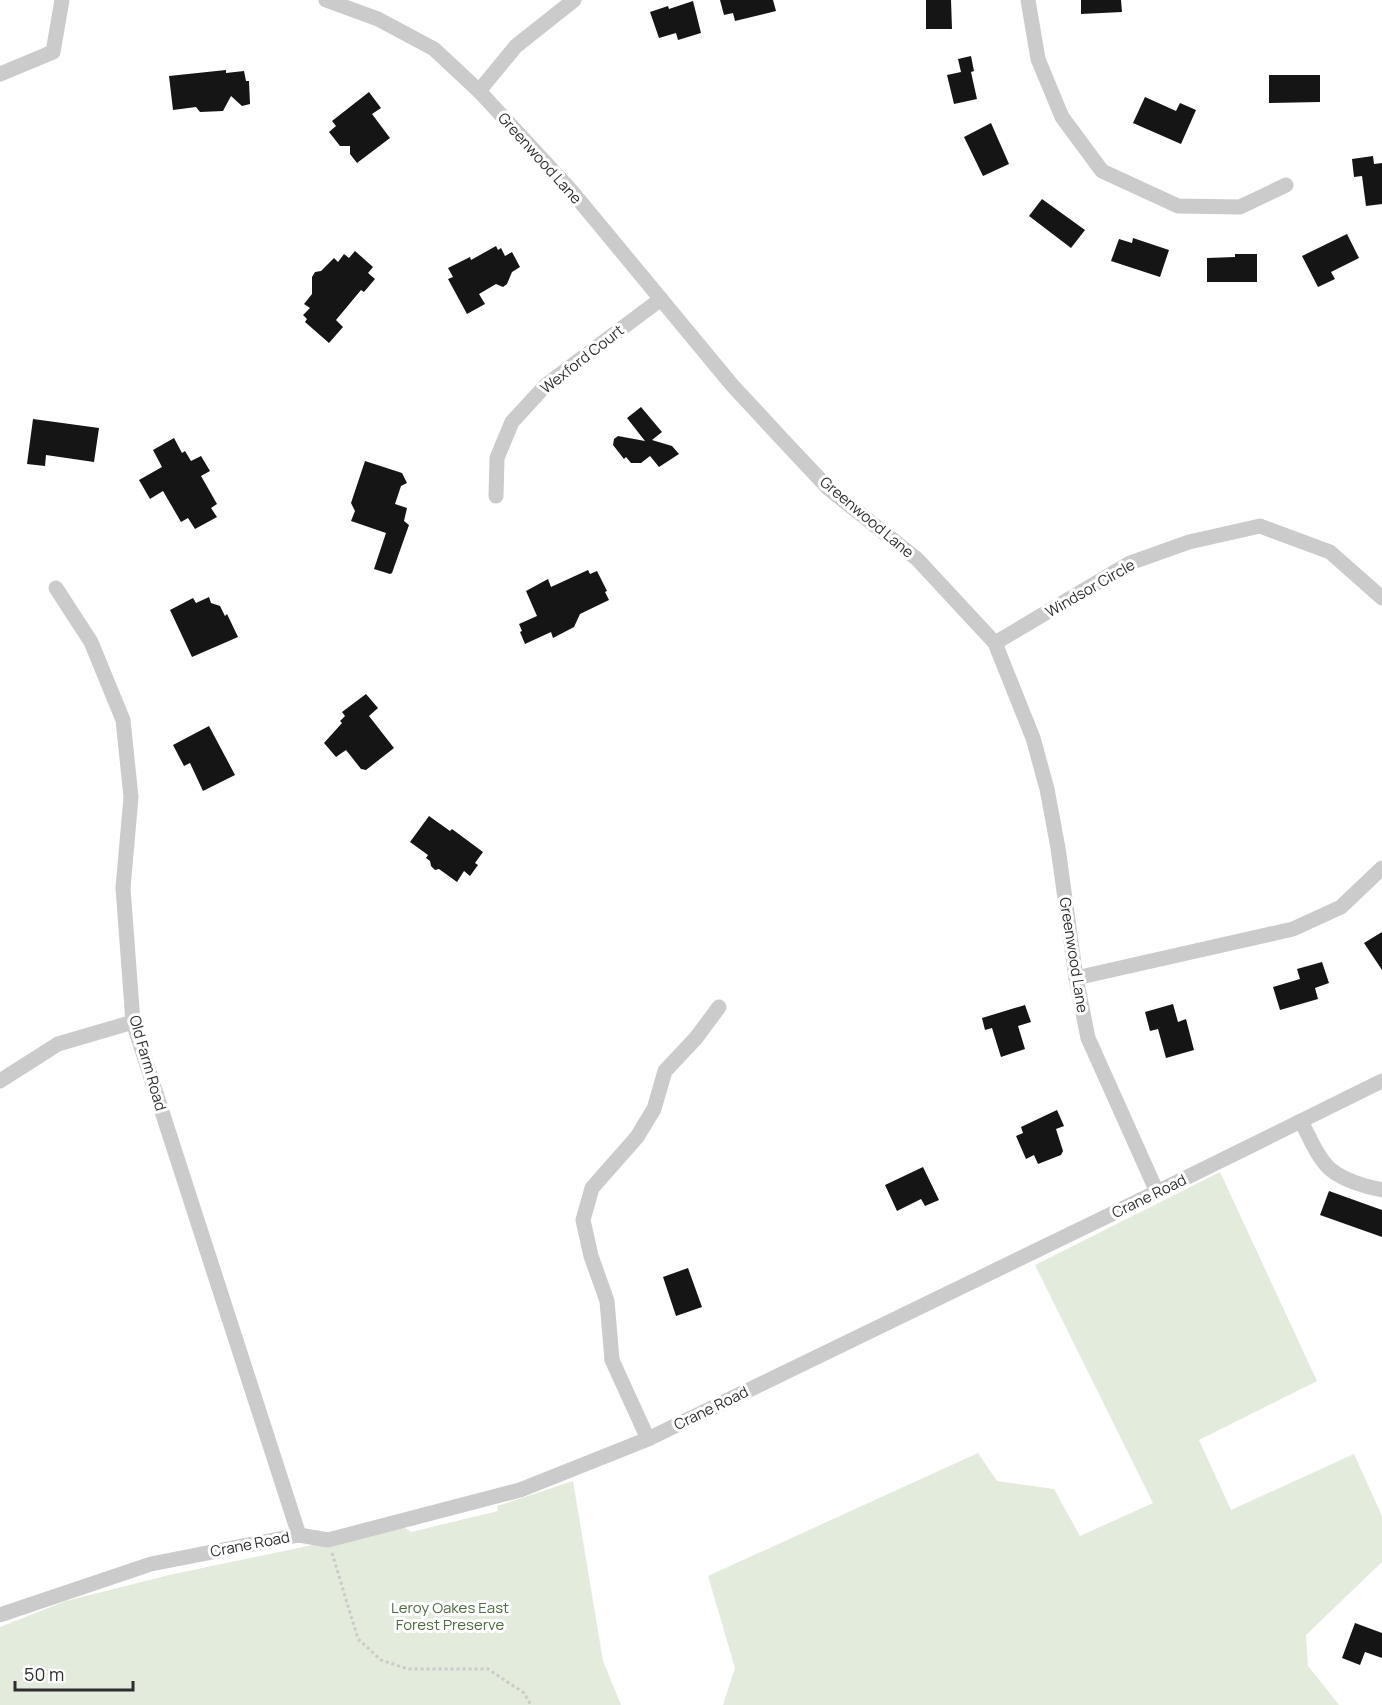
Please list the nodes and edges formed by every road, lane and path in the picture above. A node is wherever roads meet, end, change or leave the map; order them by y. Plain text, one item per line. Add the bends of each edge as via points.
1 (62, 0) edge
2 (326, 0) edge
3 (574, 0) edge
4 (1028, 0) edge
5 (0, 74) edge
6 (479, 91) junction
7 (1286, 185) dead end
8 (661, 298) junction
9 (496, 496) dead end
10 (56, 588) dead end
11 (1382, 598) edge
12 (995, 643) junction
13 (1382, 868) edge
14 (1076, 978) junction
15 (719, 1007) dead end
16 (133, 1022) junction
17 (0, 1081) edge
18 (1382, 1081) edge
19 (1301, 1120) junction
20 (1382, 1190) edge
21 (1157, 1192) junction
22 (648, 1439) junction
23 (299, 1535) junction
24 (328, 1540) junction
25 (0, 1615) edge
26 (531, 1705) edge

1 - 5 street via 52,52
2 - 6 street, Greenwood Lane via 378,19 434,49
3 - 6 street via 516,46
4 - 7 street via 1038,58 1062,117 1102,171 1178,206 1240,207
6 - 8 street, Greenwood Lane via 569,188
8 - 9 street, Wexford Court via 546,385 512,422 497,458
8 - 12 street, Greenwood Lane via 732,385 829,489 917,559
10 - 16 street, Old Farm Road via 91,642 123,720 131,797 123,888
11 - 12 street, Windsor Circle via 1330,552 1260,526 1190,542 1130,563
12 - 14 street, Greenwood Lane via 1033,738 1047,789
13 - 14 street via 1341,907 1293,929
14 - 21 street, Greenwood Lane via 1088,1038
15 - 22 street via 665,1071 654,1109 637,1137 592,1188 583,1220 607,1301 612,1360
16 - 17 street via 58,1044
16 - 23 street, Old Farm Road
18 - 19 street, Crane Road
19 - 20 street via 1330,1169 1363,1186
19 - 21 street, Crane Road
21 - 22 street, Crane Road
22 - 24 street, Crane Road via 520,1490
23 - 24 street, Crane Road
23 - 25 street, Crane Road via 151,1564
24 - 26 path via 358,1639 381,1660 408,1670 488,1669 524,1693

